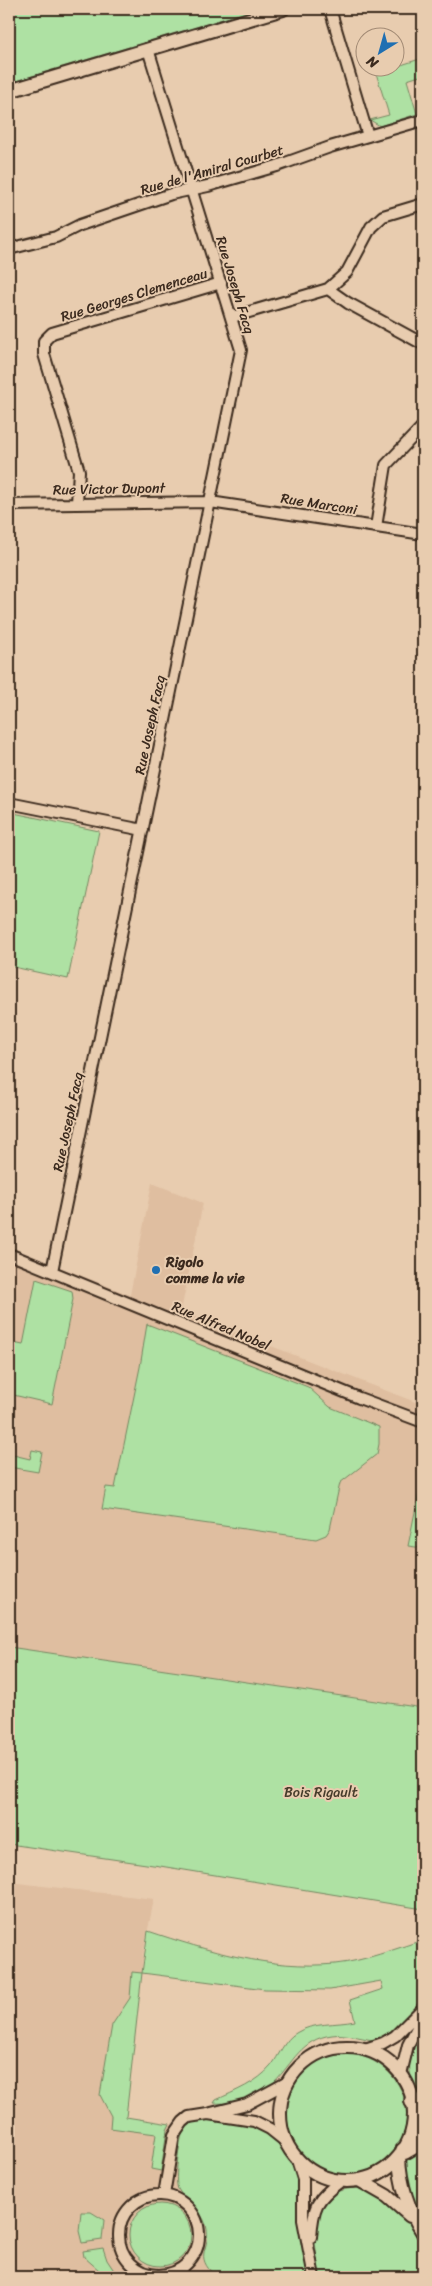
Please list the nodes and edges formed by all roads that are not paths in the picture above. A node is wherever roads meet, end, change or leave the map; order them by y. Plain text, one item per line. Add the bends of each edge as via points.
1 (283, 9) edge
2 (330, 9) edge
3 (148, 49) junction
4 (9, 91) edge
5 (423, 120) edge
6 (368, 136) junction
7 (191, 189) junction
8 (423, 204) edge
9 (9, 249) edge
10 (222, 283) junction
11 (328, 289) junction
12 (232, 317) junction
13 (423, 344) edge
14 (423, 426) edge
15 (210, 502) junction
16 (77, 503) junction
17 (9, 505) edge
18 (376, 527) junction
19 (423, 534) edge
20 (9, 803) edge
21 (143, 830) junction
22 (9, 1254) edge
23 (52, 1271) junction
24 (423, 1422) edge
25 (423, 2008) edge
26 (423, 2016) edge
27 (365, 2049) junction
28 (401, 2074) junction
29 (286, 2083) junction
30 (418, 2105) edge
31 (208, 2114) junction
32 (423, 2140) edge
33 (285, 2141) junction
34 (401, 2154) junction
35 (297, 2160) junction
36 (359, 2180) junction
37 (341, 2181) junction
38 (164, 2195) junction
39 (414, 2219) junction
40 (423, 2233) edge
41 (310, 2250) junction
42 (314, 2277) edge

1 - 3 street
2 - 6 street
3 - 4 street
3 - 7 street, Rue Joseph Facq
5 - 6 street, Rue de l'Amiral Courbet
6 - 7 street, Rue de l'Amiral Courbet via 278,166
7 - 9 street, Rue de l'Amiral Courbet
7 - 10 street, Rue Joseph Facq
8 - 11 street via 383,216 371,227 347,272
10 - 12 street, Rue Joseph Facq
10 - 16 street, Rue Georges Clemenceau via 52,333 44,341 44,354 79,471
11 - 12 street
11 - 13 street
12 - 15 street, Rue Joseph Facq via 241,350
14 - 18 street via 386,465
15 - 16 street, Rue Victor Dupont
15 - 18 street, Rue Marconi
15 - 21 street, Rue Joseph Facq
16 - 17 street, Rue Victor Dupont
18 - 19 street, Rue Marconi
20 - 21 street
21 - 23 street, Rue Joseph Facq
22 - 23 street, Rue Alfred Nobel
23 - 24 street, Rue Alfred Nobel
25 - 27 street via 395,2036
26 - 28 street via 408,2044
27 - 28 street via 384,2058
27 - 29 street via 335,2047 315,2054 299,2066
28 - 30 street
29 - 31 street via 247,2104
29 - 33 street via 279,2116
30 - 34 street via 413,2129
31 - 33 street via 254,2121
31 - 38 street via 189,2117 177,2128
32 - 34 highway
33 - 35 street
34 - 36 street via 381,2172
34 - 39 street via 402,2189
35 - 37 street via 317,2175
35 - 41 street via 304,2179 303,2220
36 - 37 street
36 - 39 street via 388,2196
37 - 41 street via 318,2201 313,2213
38 - 38 street via 146,2196 134,2203 125,2214 119,2239 123,2253 132,2264 149,2273 163,2275 186,2264 199,2240 193,2213 184,2204
39 - 40 street
41 - 42 street

